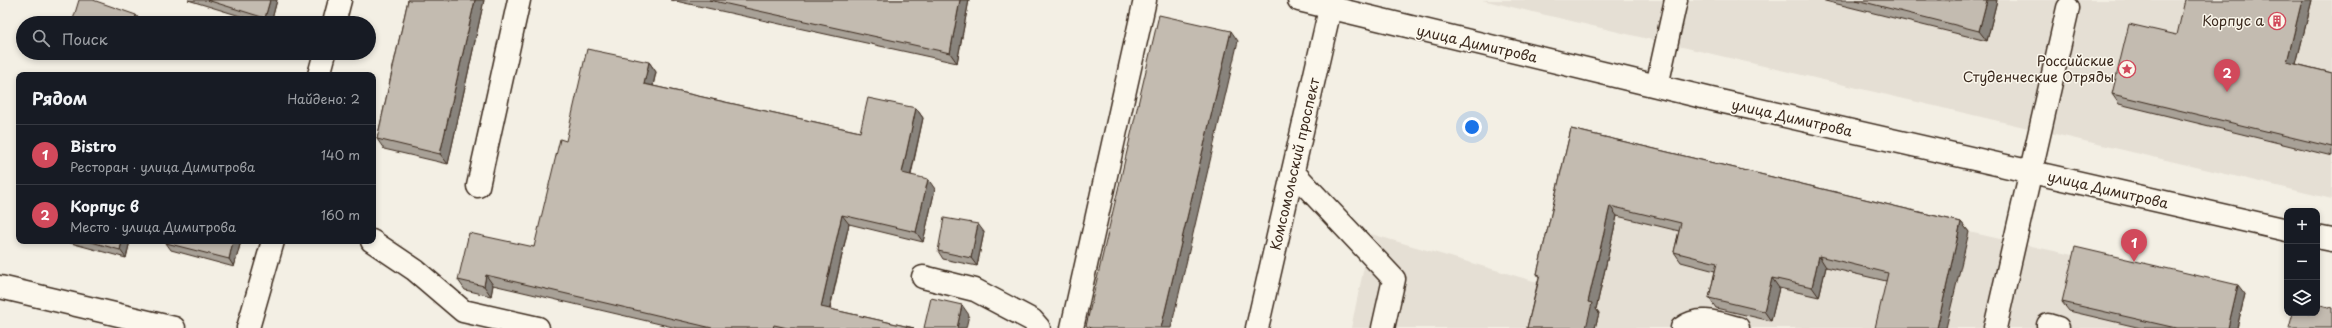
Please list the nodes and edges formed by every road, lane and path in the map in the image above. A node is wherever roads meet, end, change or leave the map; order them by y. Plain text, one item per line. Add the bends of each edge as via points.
1 (340, 0) edge
2 (519, 0) edge
3 (1145, 0) edge
4 (1299, 0) edge
5 (1676, 0) edge
6 (1331, 4) edge
7 (2068, 8) dead end
8 (336, 16) edge
9 (323, 60) edge
10 (320, 72) edge
11 (1657, 86) junction
12 (1293, 172) junction
13 (2031, 172) junction
14 (478, 186) dead end
15 (2284, 229) edge
16 (2320, 238) edge
17 (2332, 240) edge
18 (272, 244) edge
19 (376, 244) edge
20 (923, 277) dead end
21 (0, 287) edge
22 (174, 328) edge
23 (248, 328) edge
24 (538, 328) edge
25 (1039, 328) edge
26 (1072, 328) edge
27 (1257, 328) edge
28 (1383, 328) edge
29 (1682, 328) edge
30 (1738, 328) edge
31 (1995, 328) edge

1 - 8 street
2 - 14 street
3 - 26 street
4 - 6 street, улица Димитрова
5 - 11 street
6 - 11 street, улица Димитрова
6 - 12 street, Комсомольский проспект
7 - 13 street
9 - 10 street
11 - 13 street, улица Димитрова
12 - 27 street, Комсомольский проспект
12 - 28 street via 1394,280
13 - 15 street, улица Димитрова
13 - 31 street
16 - 17 street
18 - 23 street
19 - 24 street via 415,270 463,311
20 - 25 street via 975,290 1032,320
21 - 22 street
29 - 30 street via 1690,322 1710,321

